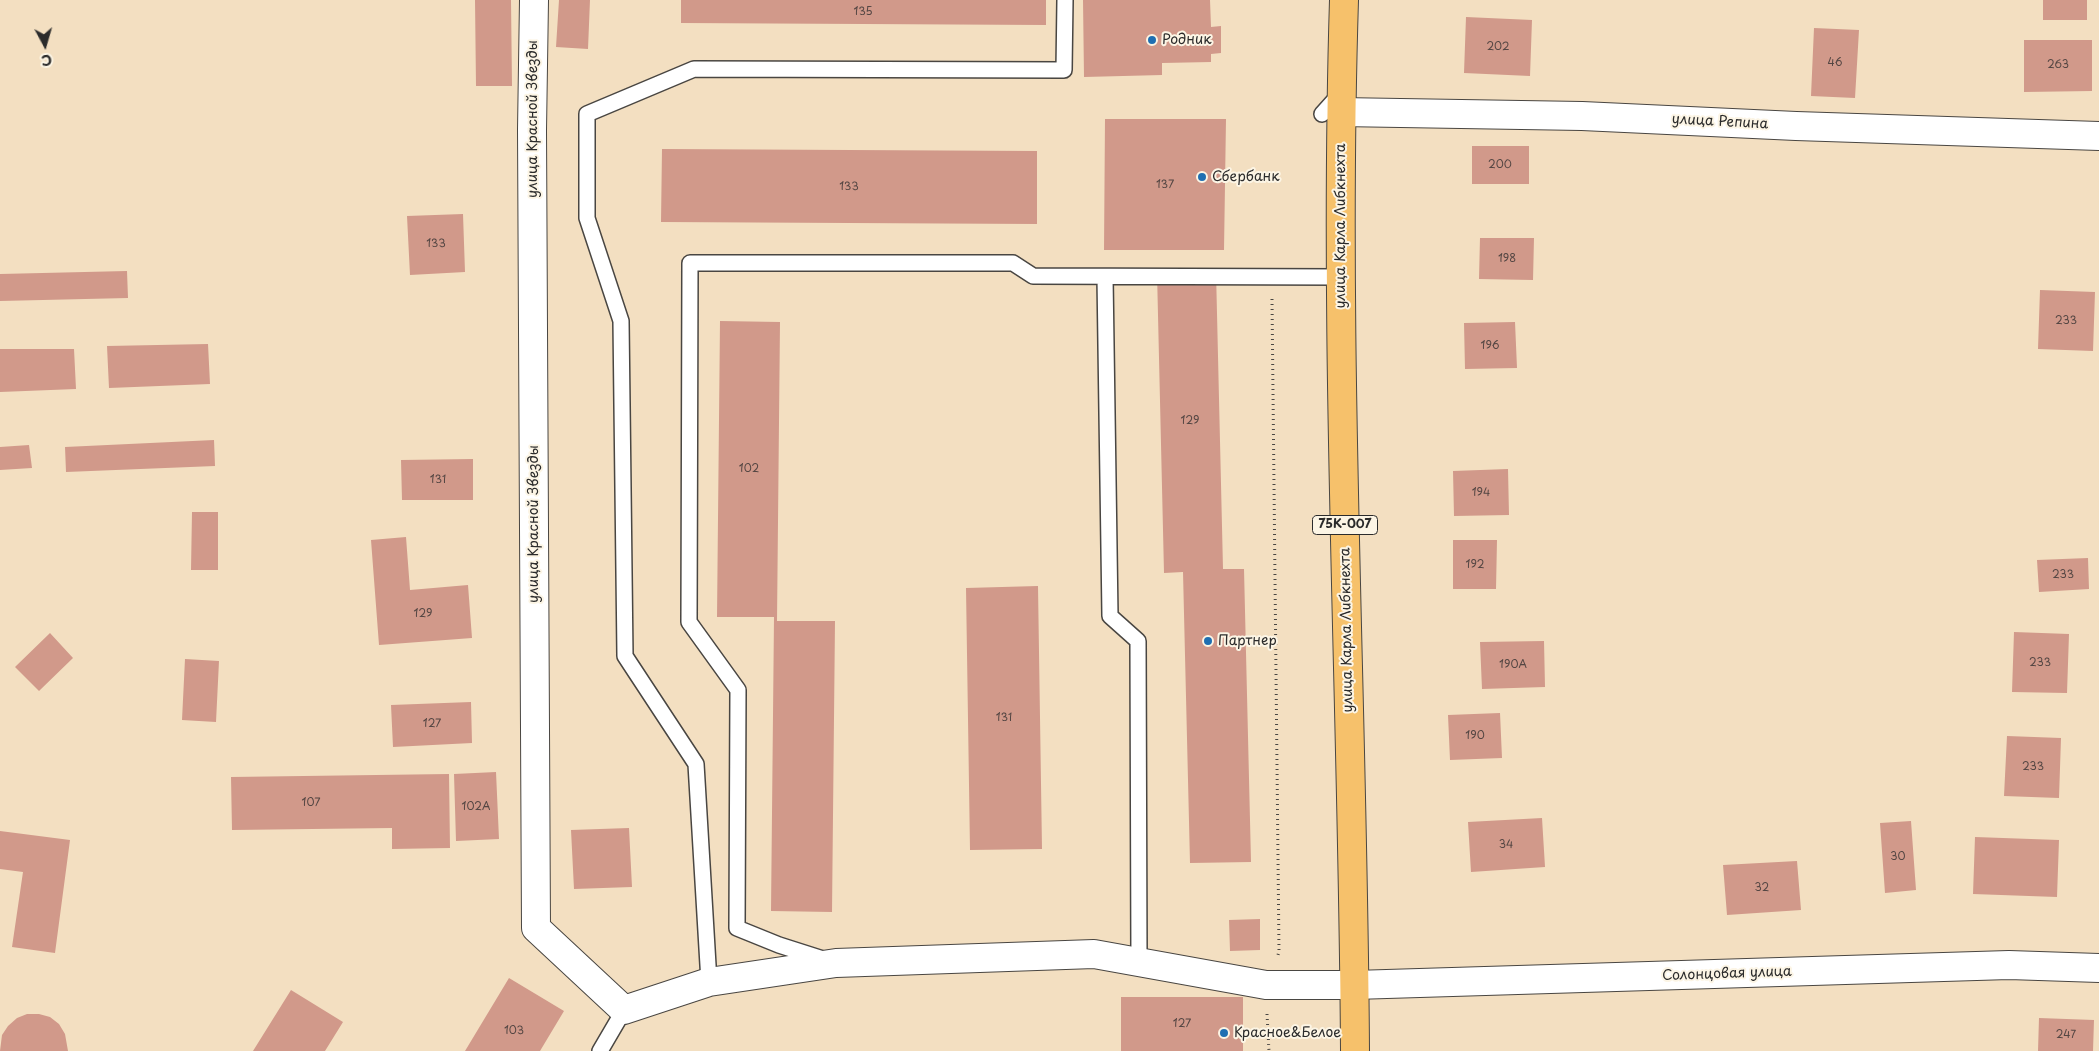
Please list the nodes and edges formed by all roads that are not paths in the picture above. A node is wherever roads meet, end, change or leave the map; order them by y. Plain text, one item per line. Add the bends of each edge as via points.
1 (534, 0) edge
2 (1065, 0) edge
3 (1344, 0) edge
4 (1334, 106) junction
5 (2099, 136) edge
6 (1105, 277) junction
7 (1340, 277) junction
8 (836, 963) junction
9 (1139, 963) junction
10 (2099, 968) edge
11 (709, 982) junction
12 (1354, 986) junction
13 (624, 1010) junction
14 (600, 1051) edge
15 (1355, 1051) edge

1 - 13 street, улица Красной Звезды via 536,928
2 - 11 lane via 1064,70 694,69 587,114 587,218 621,321 625,656 696,764
3 - 4 main road, улица Карла Либкнехта / 75К-007
4 - 5 street, улица Репина
4 - 7 main road, улица Карла Либкнехта / 75К-007
6 - 7 lane
6 - 8 lane via 1033,276 1013,263 690,263 689,622 738,690 737,928
6 - 9 lane via 1110,616 1138,641
7 - 12 main road, улица Карла Либкнехта / 75К-007
8 - 9 street, Солонцовая улица via 1094,954
8 - 11 street, Солонцовая улица
9 - 12 street, Солонцовая улица via 1266,985
10 - 12 street, Солонцовая улица via 2009,966
11 - 13 street, Солонцовая улица
12 - 15 main road, улица Карла Либкнехта / 75К-007
13 - 14 lane

